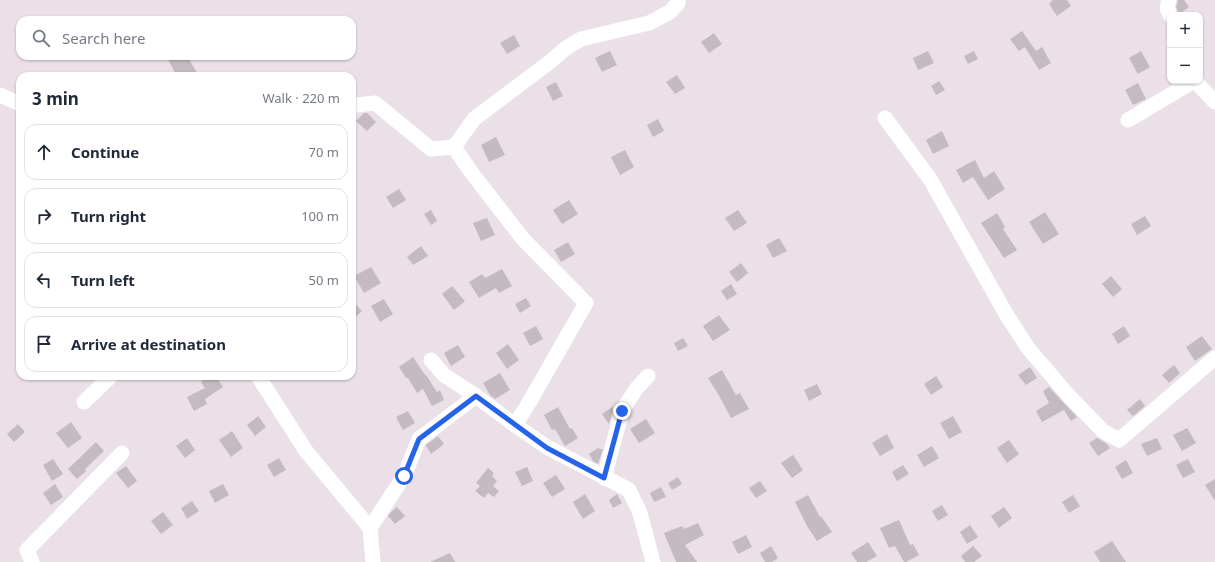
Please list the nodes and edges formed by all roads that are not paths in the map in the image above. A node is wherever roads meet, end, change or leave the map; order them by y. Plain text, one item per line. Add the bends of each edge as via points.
1 (678, 0) edge
2 (1169, 0) edge
3 (1169, 12) edge
4 (1189, 84) edge
5 (1197, 84) edge
6 (0, 95) edge
7 (16, 102) edge
8 (1215, 102) edge
9 (356, 104) edge
10 (885, 118) dead end
11 (1128, 120) dead end
12 (454, 147) junction
13 (1215, 358) edge
14 (431, 360) dead end
15 (648, 376) dead end
16 (107, 380) edge
17 (261, 380) edge
18 (476, 396) junction
19 (84, 402) dead end
20 (515, 425) junction
21 (122, 453) dead end
22 (604, 478) junction
23 (370, 528) junction
24 (32, 562) edge
25 (373, 562) edge
26 (653, 562) edge

1 - 12 street via 670,12 649,23 581,39 566,48 551,62 474,118
2 - 3 street
4 - 11 street
5 - 8 street
6 - 7 street
9 - 12 street via 375,103 431,149
10 - 13 street via 930,178 1006,314 1028,348 1068,396 1103,431 1119,440
12 - 20 street via 522,239 586,303
14 - 18 street via 444,375
15 - 22 street via 622,411
16 - 19 street
17 - 23 street via 306,451
18 - 20 street
18 - 23 street via 419,439 404,476
20 - 22 street via 547,448
21 - 24 street via 27,550
22 - 26 street via 629,490 640,513
23 - 25 street

